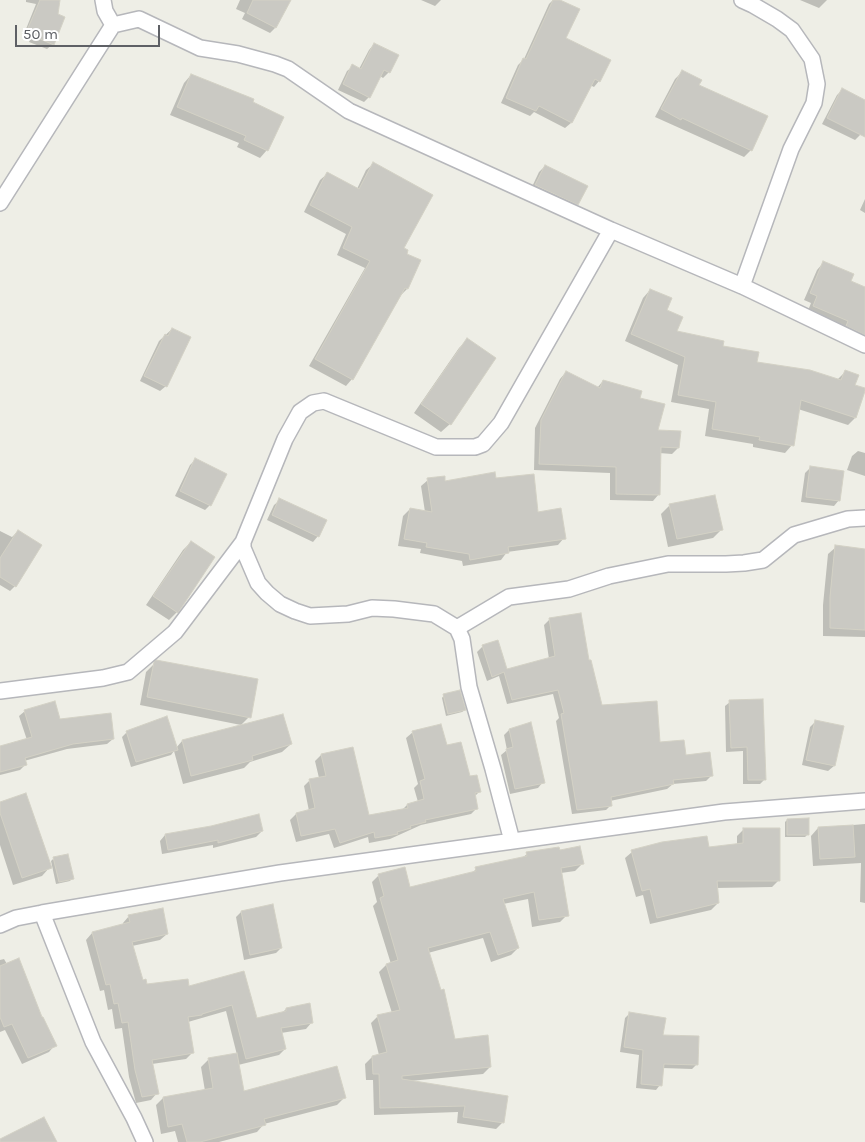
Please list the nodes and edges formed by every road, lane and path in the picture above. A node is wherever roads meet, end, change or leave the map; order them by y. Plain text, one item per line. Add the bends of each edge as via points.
1 (103, 0) edge
2 (742, 0) edge
3 (113, 25) junction
4 (0, 203) edge
5 (611, 230) junction
6 (742, 286) junction
7 (865, 345) edge
8 (865, 518) edge
9 (243, 542) junction
10 (457, 628) junction
11 (0, 692) edge
12 (865, 801) edge
13 (512, 841) junction
14 (42, 913) junction
15 (0, 925) edge
16 (145, 1142) edge

1 - 3 street
2 - 6 street via 792,30 812,59 817,84 814,103 791,148
3 - 4 street
3 - 5 street via 139,19 200,48 275,64 349,111
5 - 6 street
5 - 9 street via 501,423 488,440 475,447 436,447 324,401 313,404 300,412 285,439
6 - 7 street
8 - 10 street via 848,519 794,535 763,560 735,564 668,564 609,576 569,589 509,597
9 - 10 street via 258,583 280,604 295,611 310,616 348,614 372,608 394,609 434,614
9 - 11 street via 175,632 128,672
10 - 13 street via 462,639 469,687
12 - 13 street via 724,812
13 - 14 street via 280,873
14 - 15 street
14 - 16 street via 94,1042

